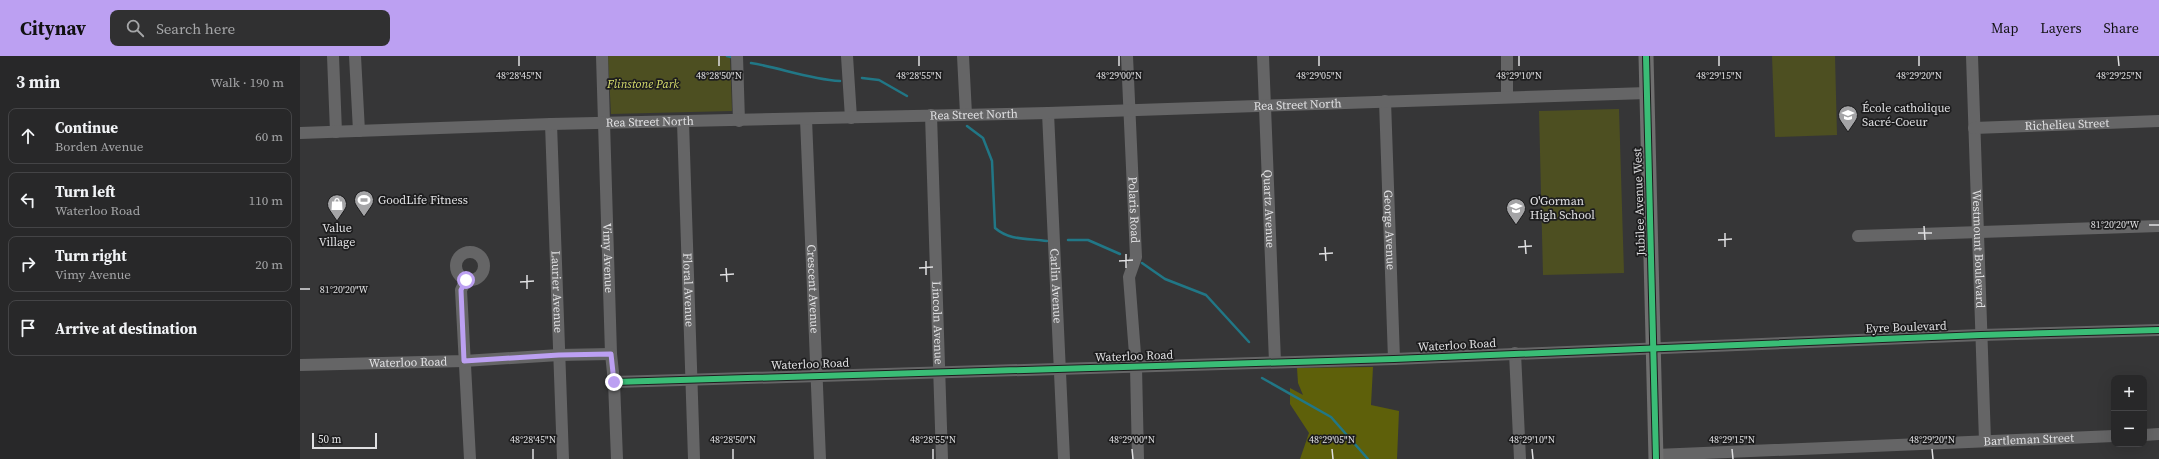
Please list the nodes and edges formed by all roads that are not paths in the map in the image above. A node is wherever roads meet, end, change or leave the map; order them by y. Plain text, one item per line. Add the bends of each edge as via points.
1 (333, 56) edge
2 (355, 56) edge
3 (602, 56) edge
4 (847, 56) edge
5 (963, 56) edge
6 (1127, 56) edge
7 (1263, 56) edge
8 (1507, 56) edge
9 (1646, 56) edge
10 (1972, 56) edge
11 (737, 61) edge
12 (1647, 93) junction
13 (1507, 98) junction
14 (1385, 101) junction
15 (1265, 105) junction
16 (1129, 110) junction
17 (1048, 113) junction
18 (966, 114) junction
19 (931, 115) junction
20 (806, 118) junction
21 (851, 118) junction
22 (739, 121) junction
23 (2159, 121) edge
24 (683, 122) junction
25 (605, 123) junction
26 (551, 124) junction
27 (1974, 128) junction
28 (359, 131) junction
29 (336, 132) junction
30 (300, 133) edge
31 (2159, 226) edge
32 (1978, 232) junction
33 (1858, 236) dead end
34 (466, 280) dead end
35 (2159, 330) edge
36 (1981, 335) junction
37 (1654, 348) junction
38 (1515, 353) junction
39 (611, 354) junction
40 (559, 355) junction
41 (1394, 359) junction
42 (464, 361) junction
43 (1275, 362) junction
44 (300, 365) edge
45 (1136, 367) junction
46 (1059, 370) junction
47 (939, 372) junction
48 (817, 375) junction
49 (692, 379) junction
50 (614, 382) junction
51 (2159, 434) edge
52 (2147, 435) edge
53 (2111, 436) edge
54 (1985, 441) junction
55 (1820, 454) edge
56 (1656, 457) edge
57 (470, 459) edge
58 (563, 459) edge
59 (617, 459) edge
60 (694, 459) edge
61 (820, 459) edge
62 (942, 459) edge
63 (1064, 459) edge
64 (1138, 459) edge
65 (1520, 459) edge

1 - 29 street
2 - 28 street
3 - 25 street, Vimy Avenue
4 - 21 street
5 - 18 street
6 - 16 street, Polaris Road
7 - 15 street, Quartz Avenue
8 - 13 street
9 - 12 main road, Jubilee Avenue West
10 - 27 street, Westmount Boulevard
11 - 22 street
12 - 13 street, Rea Street North
12 - 37 main road, Jubilee Avenue West
13 - 14 street, Rea Street North
14 - 15 street, Rea Street North
14 - 41 street, George Avenue
15 - 16 street, Rea Street North
15 - 43 street, Quartz Avenue
16 - 17 street, Rea Street North
16 - 45 street, Polaris Road via 1136,257 1129,277
17 - 18 street, Rea Street North
17 - 46 street, Carlin Avenue
18 - 19 street, Rea Street North
19 - 21 street, Rea Street North
19 - 47 street, Lincoln Avenue
20 - 21 street, Rea Street North
20 - 22 street, Rea Street North
20 - 48 street, Crescent Avenue
22 - 24 street, Rea Street North
23 - 27 street, Richelieu Street
24 - 25 street, Rea Street North
24 - 49 street, Floral Avenue
25 - 26 street, Rea Street North
25 - 39 street, Vimy Avenue
26 - 28 street, Rea Street North
26 - 40 street, Laurier Avenue
27 - 32 street, Westmount Boulevard
28 - 29 street, Rea Street North
29 - 30 street, Rea Street North
31 - 32 street
32 - 33 street
32 - 36 street, Westmount Boulevard
34 - 42 street via 461,290
35 - 36 street, Eyre Boulevard
36 - 37 street, Eyre Boulevard
36 - 54 street, Westmount Boulevard
37 - 38 street, Waterloo Road
37 - 56 main road, Jubilee Avenue West
38 - 41 street, Waterloo Road
38 - 65 street
39 - 40 street, Waterloo Road
39 - 50 street, Vimy Avenue
40 - 42 street, Waterloo Road
40 - 58 street, Laurier Avenue
41 - 43 street, Waterloo Road
42 - 44 street, Waterloo Road
42 - 57 street
43 - 45 street, Waterloo Road
45 - 46 street, Waterloo Road
45 - 64 street, Polaris Road
46 - 47 street, Waterloo Road
46 - 63 street, Carlin Avenue
47 - 48 street, Waterloo Road
47 - 62 street, Lincoln Avenue
48 - 49 street, Waterloo Road
48 - 61 street, Crescent Avenue
49 - 50 street, Waterloo Road
49 - 60 street, Floral Avenue
50 - 59 street, Vimy Avenue
51 - 52 street
53 - 54 street, Bartleman Street
54 - 55 street, Bartleman Street
55 - 56 street, Bartleman Street

